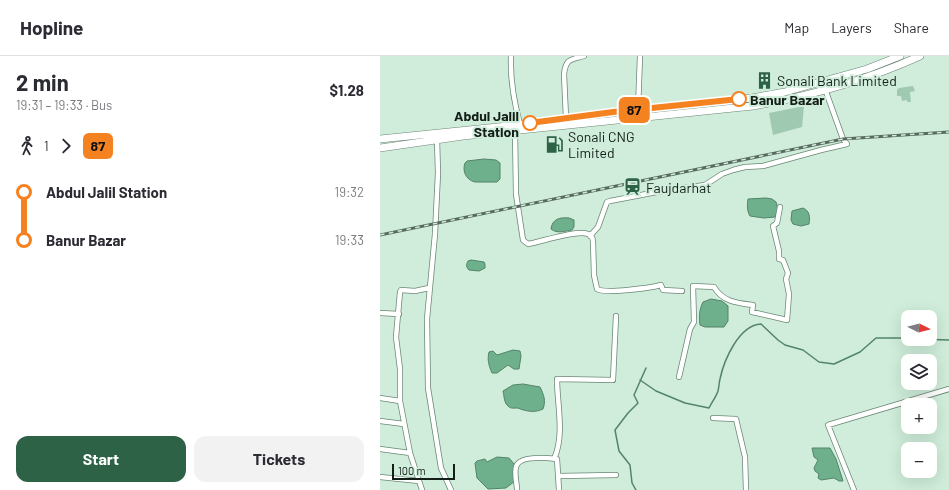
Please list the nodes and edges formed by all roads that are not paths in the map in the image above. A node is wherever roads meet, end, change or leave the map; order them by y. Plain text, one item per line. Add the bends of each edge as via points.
1 (511, 56) edge
2 (584, 56) edge
3 (640, 56) edge
4 (900, 56) edge
5 (920, 56) edge
6 (825, 89) junction
7 (753, 106) junction
8 (638, 109) junction
9 (647, 109) junction
10 (566, 118) junction
11 (520, 124) junction
12 (514, 130) junction
13 (380, 139) edge
14 (437, 140) junction
15 (380, 148) edge
16 (780, 207) dead end
17 (590, 236) junction
18 (429, 288) junction
19 (682, 292) dead end
20 (380, 313) edge
21 (399, 314) junction
22 (616, 316) dead end
23 (679, 377) dead end
24 (949, 389) edge
25 (380, 398) edge
26 (400, 401) junction
27 (713, 418) dead end
28 (380, 421) edge
29 (404, 424) junction
30 (380, 449) edge
31 (410, 453) junction
32 (554, 458) junction
33 (616, 475) dead end
34 (558, 476) junction
35 (380, 477) edge
36 (419, 481) junction
37 (422, 490) edge
38 (451, 490) edge
39 (517, 490) edge
40 (559, 490) edge
41 (746, 490) edge
42 (854, 490) edge

1 - 11 street via 514,103
2 - 10 street via 570,60 565,67
3 - 8 street
4 - 9 highway via 784,92 753,98
5 - 6 highway via 888,70
6 - 7 highway
6 - 17 street via 847,144 762,166 733,170 706,185 610,201 598,227
7 - 9 highway
7 - 12 highway
8 - 9 highway
8 - 10 highway
10 - 11 highway
11 - 13 highway
12 - 14 highway
12 - 17 street via 516,194 523,240 528,244 573,234 583,233
14 - 15 highway
14 - 18 street via 435,234
16 - 23 street via 777,223 773,226 779,259 783,260 788,273 787,320 752,312 753,305 732,302 714,287 693,286 694,322 690,329
17 - 19 street via 594,248 595,284 600,291 661,285 663,290
18 - 21 street via 401,290
18 - 38 street via 428,388 441,468
20 - 21 street
21 - 26 street via 396,337
22 - 32 street via 613,380 557,379 560,424 558,451
24 - 42 street via 828,425
25 - 26 street
26 - 29 street
27 - 41 street via 736,419 745,457
28 - 29 street
29 - 31 street
30 - 31 street
31 - 36 street
32 - 34 street via 558,459
32 - 39 street via 531,458 518,463
33 - 34 street
34 - 40 street
35 - 36 street
36 - 37 street

